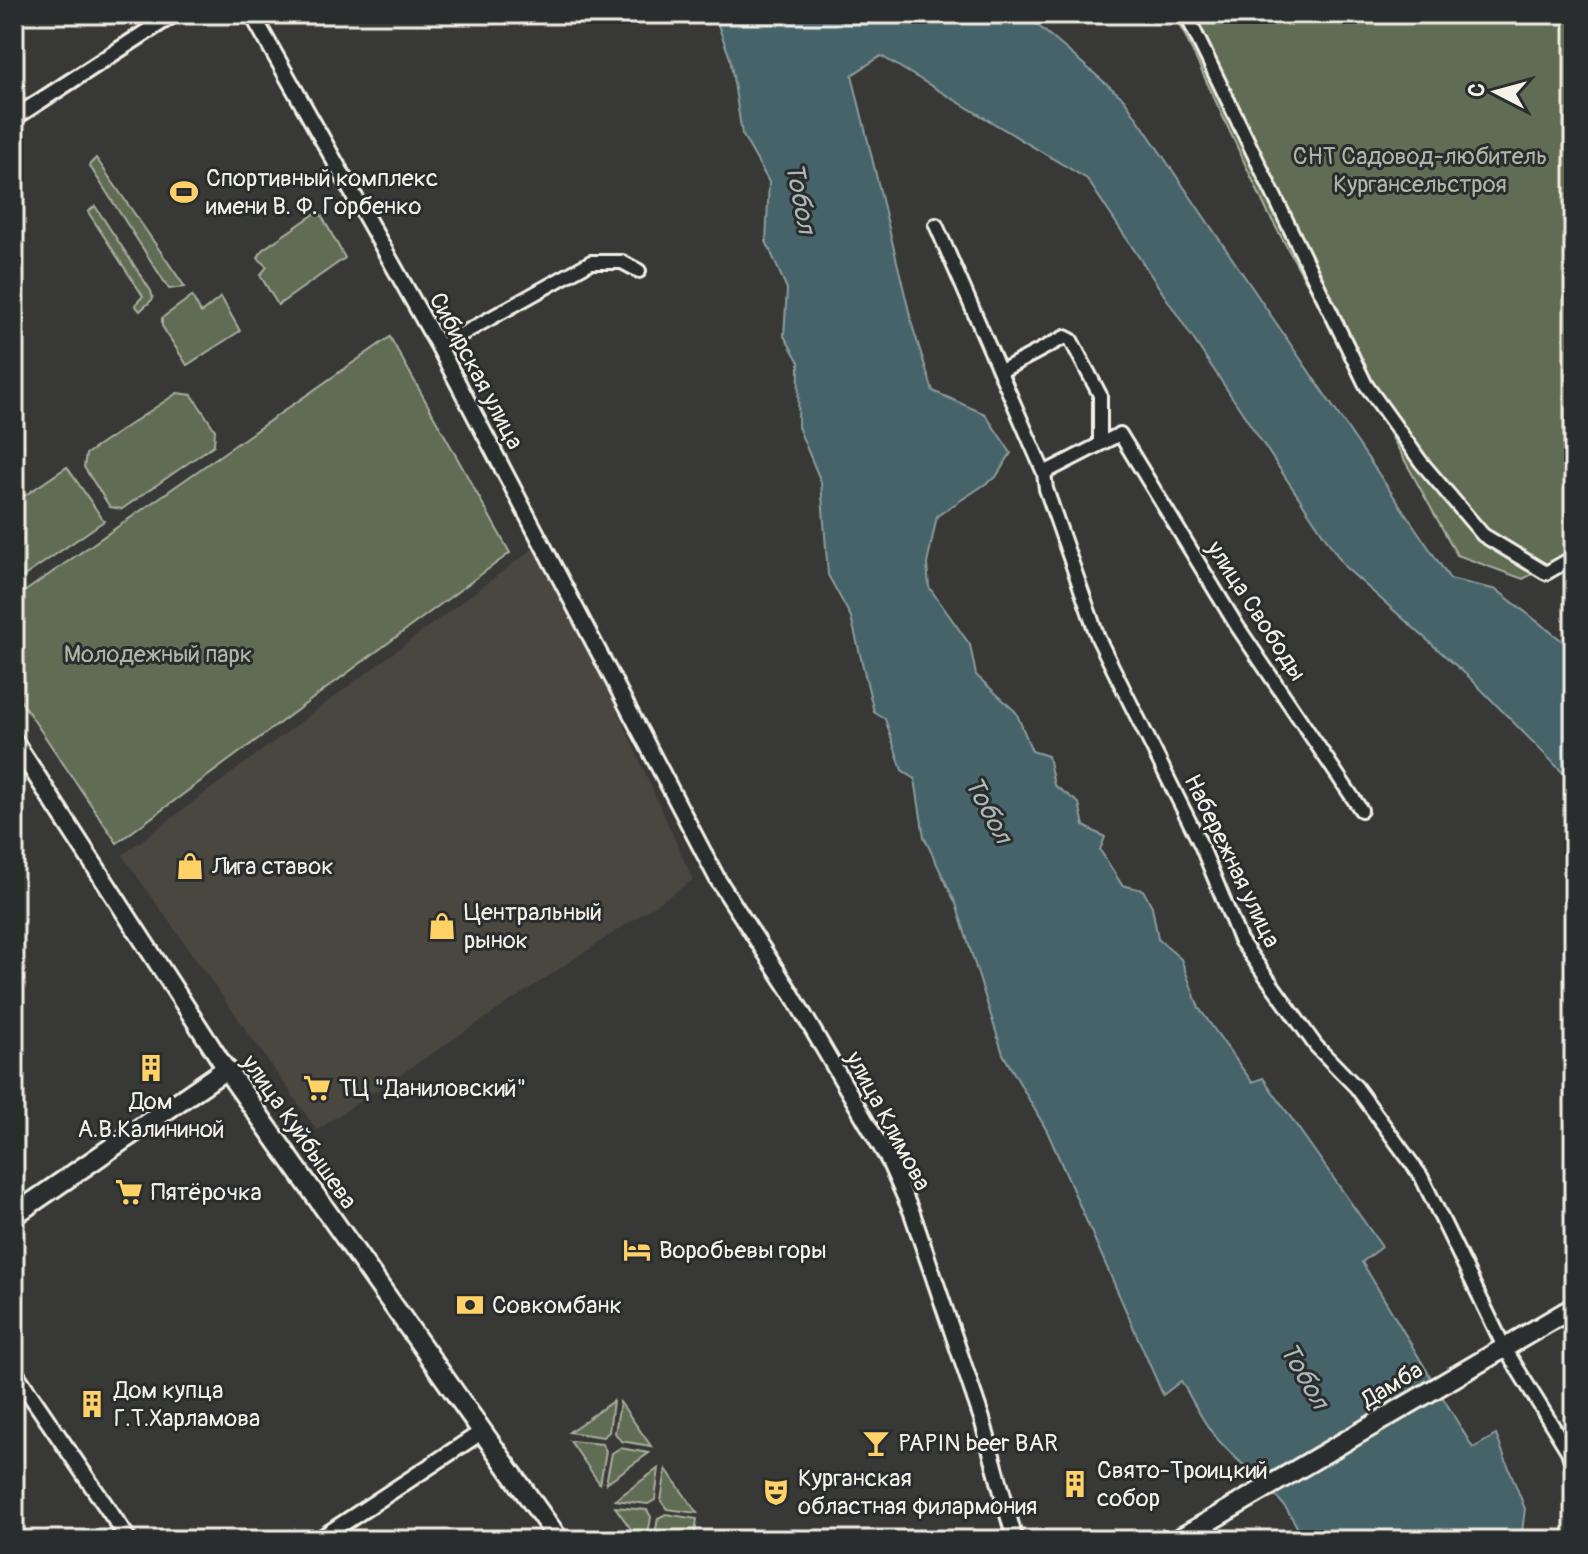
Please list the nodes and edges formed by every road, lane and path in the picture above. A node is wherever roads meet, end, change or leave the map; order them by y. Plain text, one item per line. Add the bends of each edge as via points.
1 (174, 14) edge
2 (252, 14) edge
3 (1186, 14) edge
4 (14, 118) edge
5 (936, 225) dead end
6 (639, 271) dead end
7 (439, 347) junction
8 (1001, 371) junction
9 (1100, 444) junction
10 (1044, 473) junction
11 (1574, 557) edge
12 (14, 741) edge
13 (654, 753) joint
14 (1361, 810) dead end
15 (226, 1069) junction
16 (14, 1215) edge
17 (1574, 1307) edge
18 (1504, 1347) junction
19 (14, 1371) edge
20 (483, 1431) junction
21 (1574, 1471) edge
22 (129, 1540) edge
23 (318, 1540) edge
24 (559, 1540) edge
25 (1015, 1540) edge
26 (1177, 1540) edge

1 - 4 street
2 - 7 street, Сибирская улица
3 - 11 street via 1366,385 1421,462 1494,545 1546,573
5 - 8 street, Набережная улица
6 - 7 street via 622,262 591,262
7 - 13 street, Сибирская улица
8 - 9 street via 1065,337 1071,340 1100,395
8 - 10 street, Набережная улица
9 - 10 street
9 - 14 street, улица Свободы via 1120,434 1237,626
10 - 18 street, Набережная улица via 1098,638 1201,845 1240,940 1316,1046 1356,1087 1421,1176
12 - 15 main road, улица Куйбышева
13 - 25 street, улица Климова via 718,880 888,1159 912,1213 982,1419
15 - 16 main road
15 - 20 main road, улица Куйбышева
17 - 18 main road, Дамба
18 - 21 street, Набережная улица via 1568,1451
18 - 26 main road, Дамба
19 - 22 street
20 - 23 street
20 - 24 main road, улица Куйбышева

